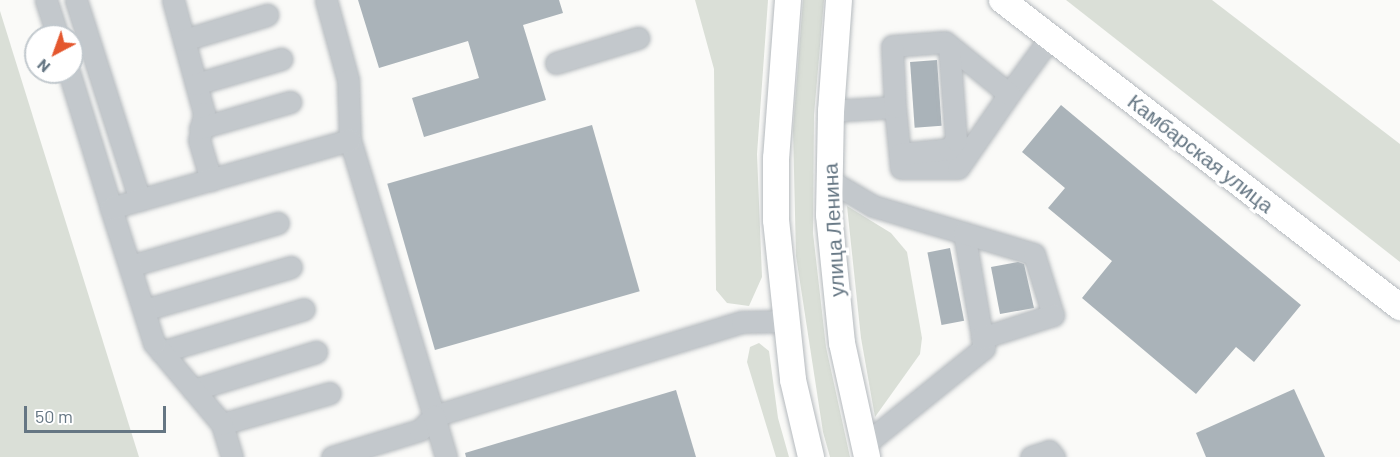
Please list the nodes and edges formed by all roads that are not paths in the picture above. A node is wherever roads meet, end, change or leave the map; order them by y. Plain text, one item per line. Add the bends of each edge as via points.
1 (46, 0) edge
2 (76, 0) edge
3 (173, 0) edge
4 (326, 0) edge
5 (788, 0) edge
6 (839, 0) edge
7 (1002, 0) edge
8 (267, 15) dead end
9 (54, 24) edge
10 (638, 38) dead end
11 (1050, 38) junction
12 (184, 40) junction
13 (949, 46) junction
14 (281, 59) dead end
15 (556, 63) dead end
16 (73, 84) edge
17 (196, 84) junction
18 (1009, 94) junction
19 (290, 102) dead end
20 (895, 107) junction
21 (831, 111) junction
22 (200, 128) junction
23 (350, 140) junction
24 (900, 154) junction
25 (211, 180) junction
26 (829, 180) junction
27 (140, 200) junction
28 (111, 208) junction
29 (278, 223) dead end
30 (964, 232) junction
31 (130, 266) junction
32 (291, 267) dead end
33 (1398, 300) edge
34 (304, 309) dead end
35 (144, 310) junction
36 (785, 321) junction
37 (982, 338) junction
38 (161, 352) junction
39 (316, 352) dead end
40 (193, 390) junction
41 (330, 393) dead end
42 (434, 416) junction
43 (222, 424) junction
44 (865, 451) edge
45 (232, 457) edge
46 (332, 457) edge
47 (446, 457) edge
48 (811, 457) edge
49 (1031, 457) edge
50 (1054, 457) edge

1 - 9 lane
2 - 27 lane
3 - 12 lane
4 - 23 lane via 348,80
5 - 36 main road via 776,158 776,220
6 - 21 main road, улица Ленина
7 - 11 main road, Камбарская улица
8 - 12 lane
10 - 15 lane
11 - 18 lane
11 - 33 main road, Камбарская улица
12 - 17 lane
13 - 18 lane
13 - 20 lane via 945,42 892,46
13 - 24 lane via 956,140 949,149
14 - 17 lane
16 - 28 lane
17 - 22 lane via 204,113
18 - 24 lane via 958,168 901,168
19 - 22 lane
20 - 21 lane
20 - 24 lane
21 - 26 main road, улица Ленина
22 - 25 lane via 198,140
23 - 25 lane
23 - 42 lane
25 - 27 lane
26 - 30 lane via 873,206
26 - 44 main road, улица Ленина via 837,303
27 - 28 lane
28 - 31 lane
29 - 31 lane
30 - 37 lane
30 - 37 lane via 1034,254 1053,315
31 - 35 lane
32 - 35 lane
34 - 38 lane
35 - 38 lane via 153,343
36 - 42 lane via 742,322
36 - 48 main road
37 - 44 lane via 984,348
38 - 40 lane
39 - 40 lane
40 - 43 lane
41 - 43 lane
42 - 46 lane via 420,430
42 - 47 lane
43 - 45 lane
49 - 50 lane via 1049,451

